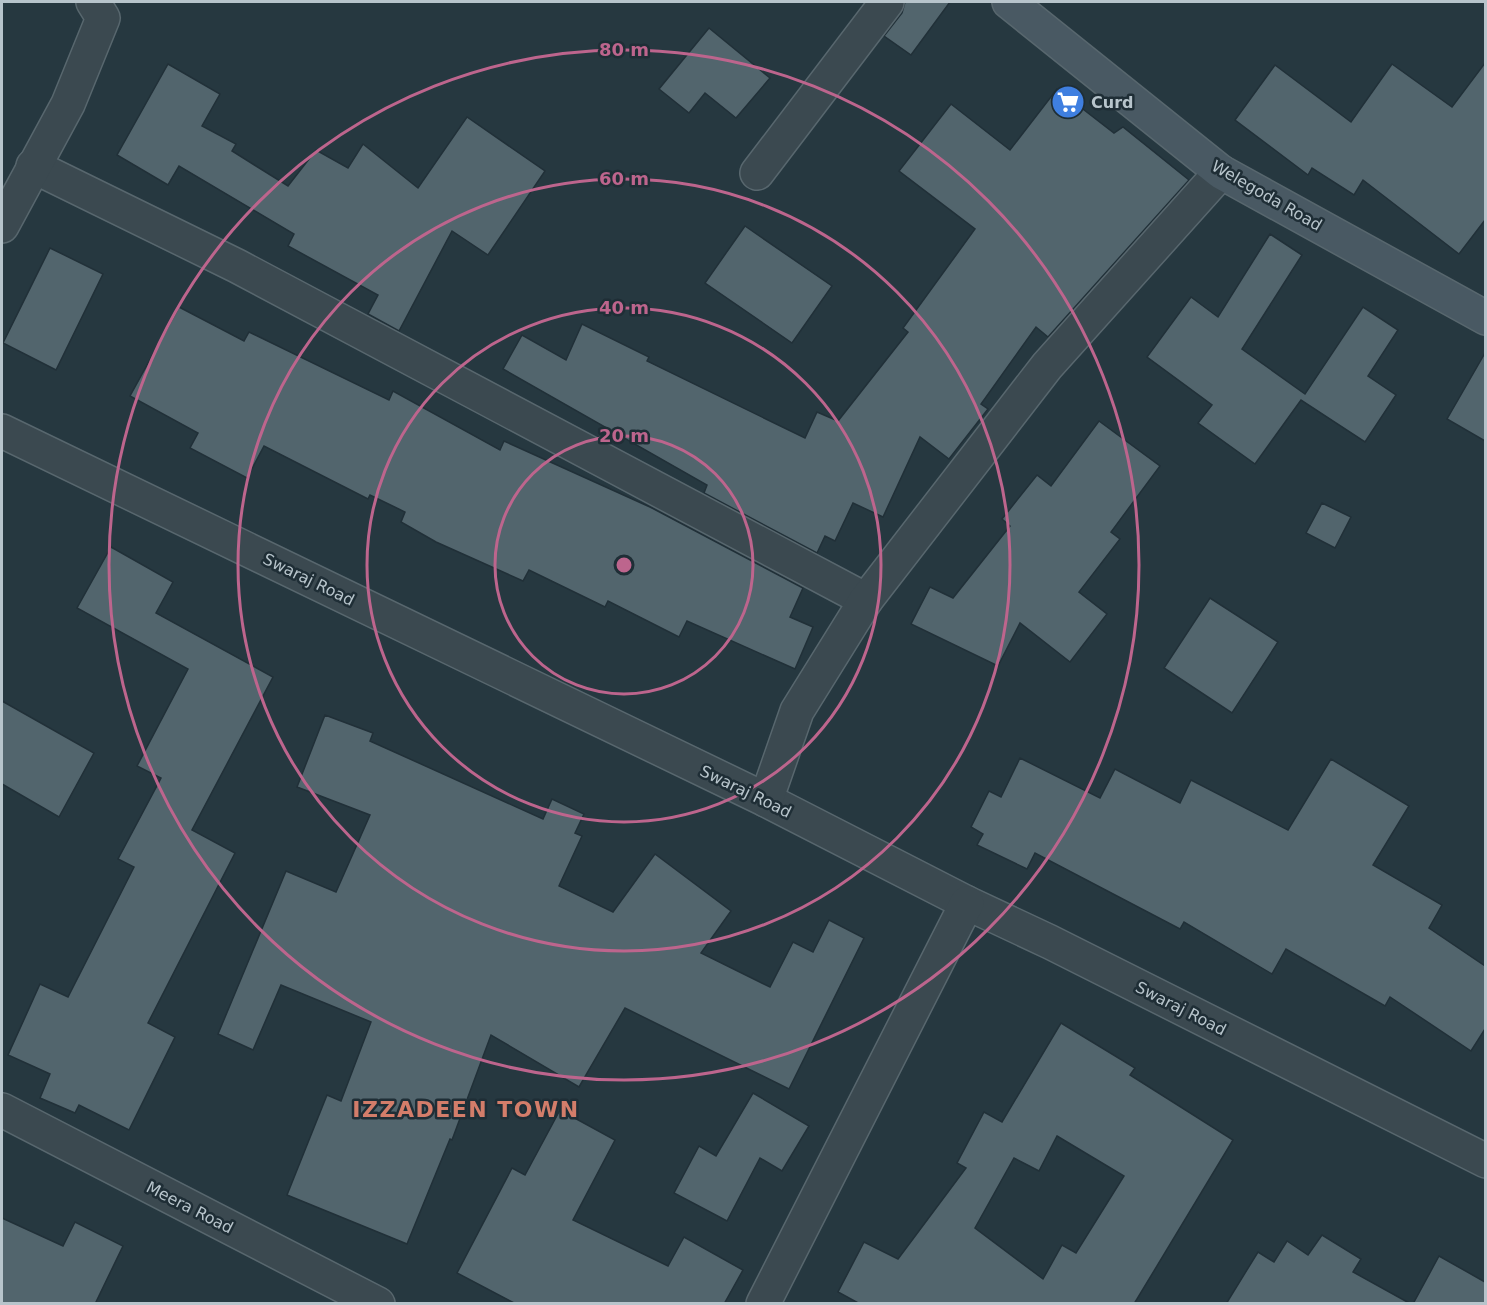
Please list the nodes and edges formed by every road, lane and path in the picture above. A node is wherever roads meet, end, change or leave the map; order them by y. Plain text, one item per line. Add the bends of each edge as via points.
1 (93, 2) edge
2 (887, 2) edge
3 (1009, 2) edge
4 (33, 166) junction
5 (1221, 172) junction
6 (757, 173) dead end
7 (2, 226) edge
8 (1485, 318) edge
9 (2, 430) edge
10 (866, 600) junction
11 (766, 800) junction
12 (967, 903) junction
13 (2, 1110) edge
14 (1485, 1161) edge
15 (378, 1304) edge
16 (762, 1304) edge

1 - 4 street via 103,18 68,104
2 - 6 street
3 - 5 street, Welegoda Road
4 - 7 street
4 - 10 street via 237,266
5 - 8 street, Welegoda Road
5 - 10 street via 1047,366
9 - 11 street, Swaraj Road
10 - 11 street via 797,711
11 - 12 street, Swaraj Road
12 - 14 street, Swaraj Road
12 - 16 street
13 - 15 street, Meera Road

